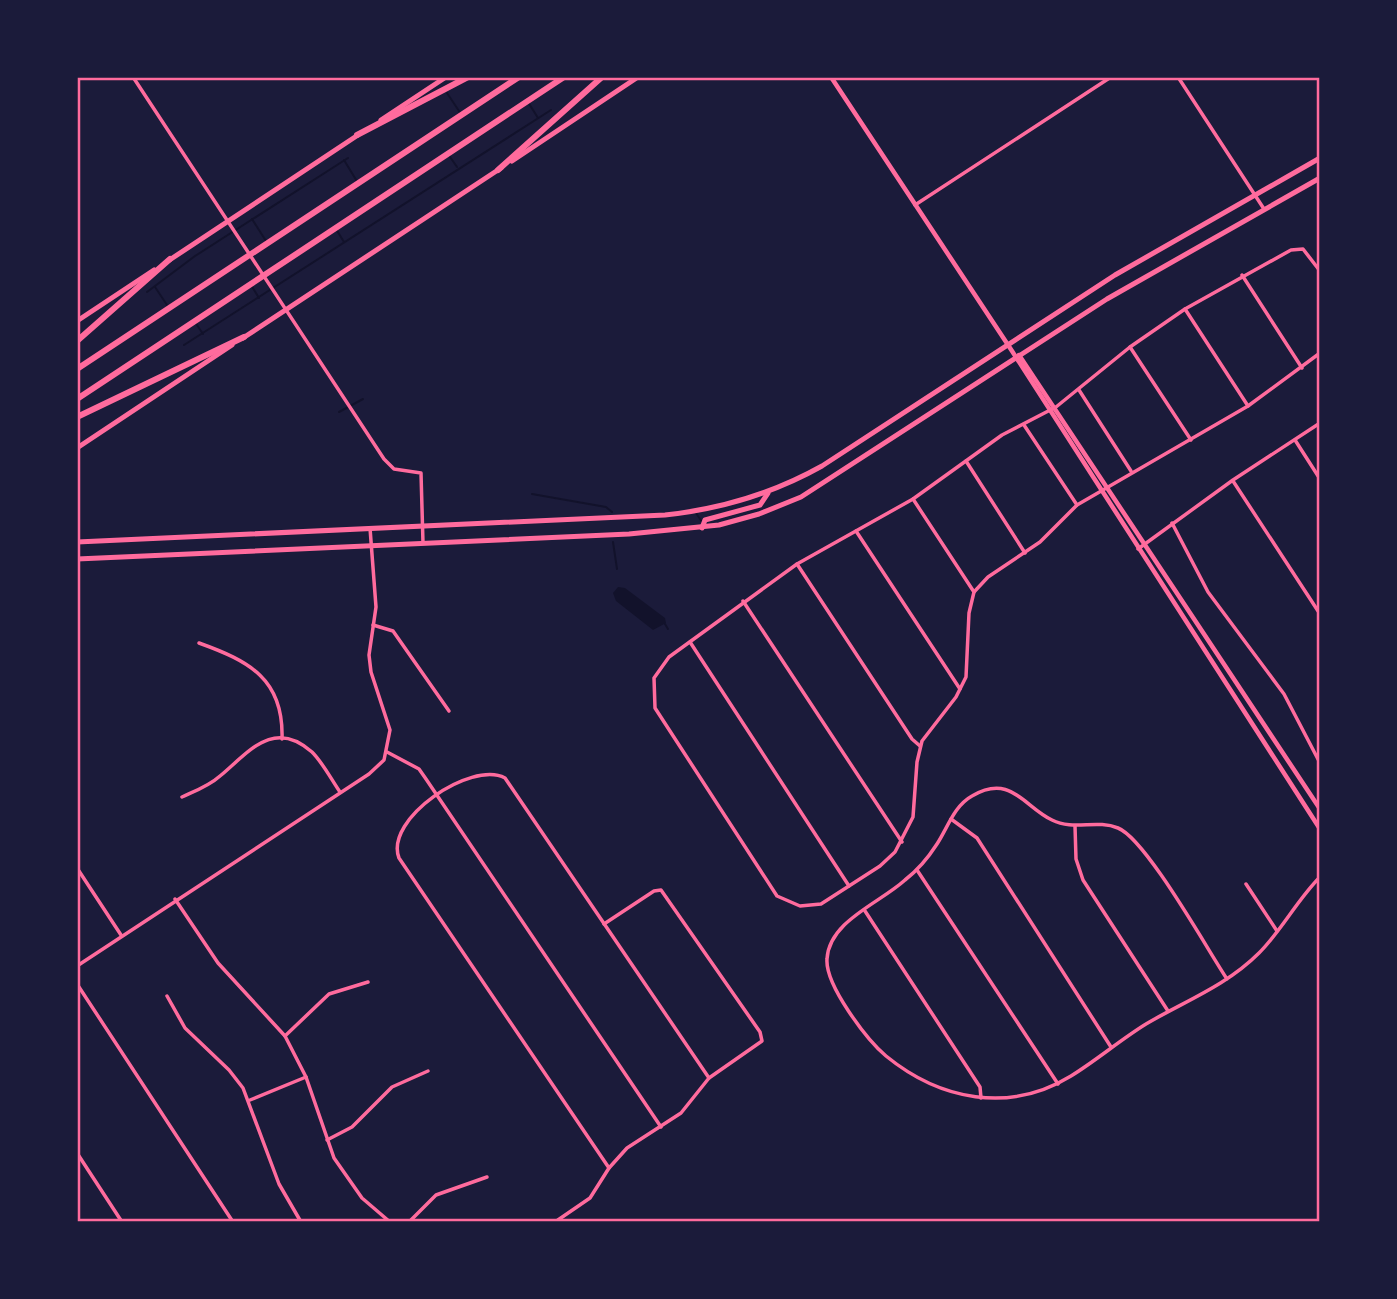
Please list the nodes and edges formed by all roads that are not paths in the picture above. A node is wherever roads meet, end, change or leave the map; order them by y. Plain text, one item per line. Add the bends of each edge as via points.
1 (133, 77) edge
2 (446, 77) edge
3 (468, 77) edge
4 (519, 77) edge
5 (564, 77) edge
6 (602, 77) edge
7 (638, 77) edge
8 (831, 77) edge
9 (1111, 77) edge
10 (1178, 77) edge
11 (357, 135) junction
12 (1320, 158) edge
13 (498, 170) junction
14 (1320, 178) edge
15 (1255, 194) junction
16 (915, 205) junction
17 (1264, 209) junction
18 (170, 259) junction
19 (1320, 271) edge
20 (1242, 275) junction
21 (1185, 309) junction
22 (77, 321) edge
23 (244, 337) junction
24 (77, 341) edge
25 (1130, 347) junction
26 (1010, 348) junction
27 (1320, 354) edge
28 (1018, 357) junction
29 (77, 369) edge
30 (1302, 369) junction
31 (1079, 390) junction
32 (77, 399) edge
33 (1248, 406) junction
34 (1056, 407) junction
35 (1049, 412) junction
36 (77, 417) edge
37 (1320, 424) edge
38 (1024, 425) junction
39 (1191, 440) junction
40 (1295, 440) junction
41 (77, 448) edge
42 (965, 461) junction
43 (1131, 471) junction
44 (1233, 480) junction
45 (1320, 480) edge
46 (1108, 485) junction
47 (1100, 490) junction
48 (768, 493) junction
49 (913, 499) junction
50 (1077, 505) junction
51 (497, 523) junction
52 (1172, 523) junction
53 (422, 527) junction
54 (370, 528) junction
55 (702, 528) junction
56 (856, 531) junction
57 (498, 539) junction
58 (95, 541) junction
59 (77, 542) edge
60 (1146, 543) junction
61 (423, 544) junction
62 (371, 545) junction
63 (1138, 549) junction
64 (1025, 553) junction
65 (96, 558) junction
66 (77, 559) edge
67 (797, 564) junction
68 (974, 592) junction
69 (743, 601) junction
70 (1320, 614) edge
71 (373, 625) junction
72 (690, 642) junction
73 (200, 643) dead end
74 (960, 689) junction
75 (449, 711) dead end
76 (282, 739) junction
77 (920, 746) junction
78 (387, 752) junction
79 (1320, 764) edge
80 (340, 792) junction
81 (436, 794) junction
82 (182, 797) dead end
83 (1320, 809) edge
84 (951, 818) junction
85 (1075, 827) junction
86 (1320, 829) edge
87 (902, 842) junction
88 (77, 868) edge
89 (917, 870) junction
90 (1320, 877) edge
91 (1246, 884) dead end
92 (849, 886) junction
93 (175, 899) junction
94 (865, 911) junction
95 (604, 924) junction
96 (1277, 931) junction
97 (121, 935) junction
98 (77, 966) edge
99 (1227, 979) junction
100 (368, 982) dead end
101 (77, 984) edge
102 (167, 996) dead end
103 (1168, 1011) junction
104 (285, 1036) junction
105 (1111, 1047) junction
106 (428, 1071) dead end
107 (306, 1077) junction
108 (709, 1078) junction
109 (1058, 1084) junction
110 (981, 1098) junction
111 (250, 1100) junction
112 (661, 1127) junction
113 (327, 1140) junction
114 (77, 1153) edge
115 (609, 1168) junction
116 (487, 1177) dead end
117 (122, 1222) edge
118 (233, 1222) edge
119 (301, 1222) edge
120 (390, 1222) edge
121 (410, 1222) edge
122 (555, 1222) edge

1 - 53 street via 388,464 421,473
2 - 11 main road
3 - 11 highway
4 - 29 highway
5 - 32 highway
6 - 13 highway
7 - 13 main road
8 - 16 street
9 - 16 street
10 - 15 street
11 - 18 main road
12 - 15 main road
13 - 23 main road
14 - 17 main road
15 - 17 street
15 - 26 main road via 1115,275
16 - 26 street
17 - 28 main road via 1159,268
18 - 22 main road
18 - 24 highway
19 - 20 street via 1308,253 1297,248
20 - 21 street
20 - 30 street
21 - 25 street
21 - 33 street
23 - 36 highway
23 - 41 main road
25 - 31 street
25 - 39 street
26 - 28 street
26 - 48 main road via 822,466
27 - 30 street
28 - 34 street
28 - 35 street
28 - 55 main road via 821,486 759,514
30 - 33 street
31 - 34 street
31 - 43 street
33 - 39 street
34 - 35 street
34 - 46 street
35 - 38 street
35 - 47 street
37 - 40 street
38 - 42 street
38 - 50 street
39 - 43 street
40 - 44 street
40 - 45 street
42 - 49 street
42 - 64 street
43 - 46 street
44 - 52 street
44 - 70 street
46 - 47 street
46 - 60 street
47 - 50 street
47 - 63 street
48 - 51 main road via 686,513
48 - 55 main road via 760,505 705,520
49 - 56 street
49 - 68 street
50 - 64 street
51 - 53 main road
51 - 57 main road
52 - 60 street
52 - 79 street via 1208,592 1284,694
53 - 54 main road
53 - 61 street
54 - 58 main road
54 - 62 street
55 - 57 main road
56 - 67 street
56 - 74 street
57 - 61 main road
58 - 59 main road
58 - 65 main road
60 - 63 street
60 - 83 street
61 - 62 main road
62 - 65 main road
62 - 71 street
63 - 86 street
64 - 68 street via 999,567
65 - 66 main road
67 - 69 street
67 - 77 street
68 - 74 street via 969,614 970,661
69 - 72 street
69 - 87 street
71 - 75 street via 393,631
71 - 78 street via 371,672 387,715
72 - 92 street
72 - 92 street via 669,657 654,678 655,708 756,867 777,896 800,906 829,900
73 - 76 street via 235,656 257,672 277,700
74 - 77 street
76 - 80 street via 313,754
76 - 82 street via 255,745 214,781
77 - 87 street via 913,817
78 - 80 street via 377,768
78 - 81 street via 419,769
80 - 93 street
81 - 95 street via 477,777 495,774 505,778
81 - 112 street
81 - 115 street via 397,838 399,858
84 - 85 street via 973,795 998,789 1019,794 1054,822
84 - 89 street
84 - 105 street via 977,838
85 - 99 street via 1108,825 1134,839
85 - 103 street via 1076,859 1083,880
87 - 92 street via 880,866
88 - 97 street
89 - 94 street
89 - 109 street
90 - 96 street
91 - 96 street
93 - 97 street
93 - 104 street via 218,963
94 - 110 street via 980,1087
94 - 110 street via 834,935 827,959 831,981 868,1037 900,1068 935,1088
95 - 108 street
95 - 108 street via 654,891 665,893 761,1032 762,1041
96 - 99 street
97 - 98 street
99 - 103 street
100 - 104 street via 329,994
101 - 118 street
102 - 111 street via 185,1028 229,1070
103 - 105 street
104 - 107 street
105 - 109 street
106 - 113 street via 392,1087 352,1127
107 - 111 street
107 - 113 street
108 - 112 street via 681,1113
109 - 110 street via 1026,1095
111 - 119 street via 279,1184
112 - 115 street via 638,1140
113 - 120 street via 351,1185
114 - 117 street
115 - 122 street via 590,1198
116 - 121 street via 436,1195

